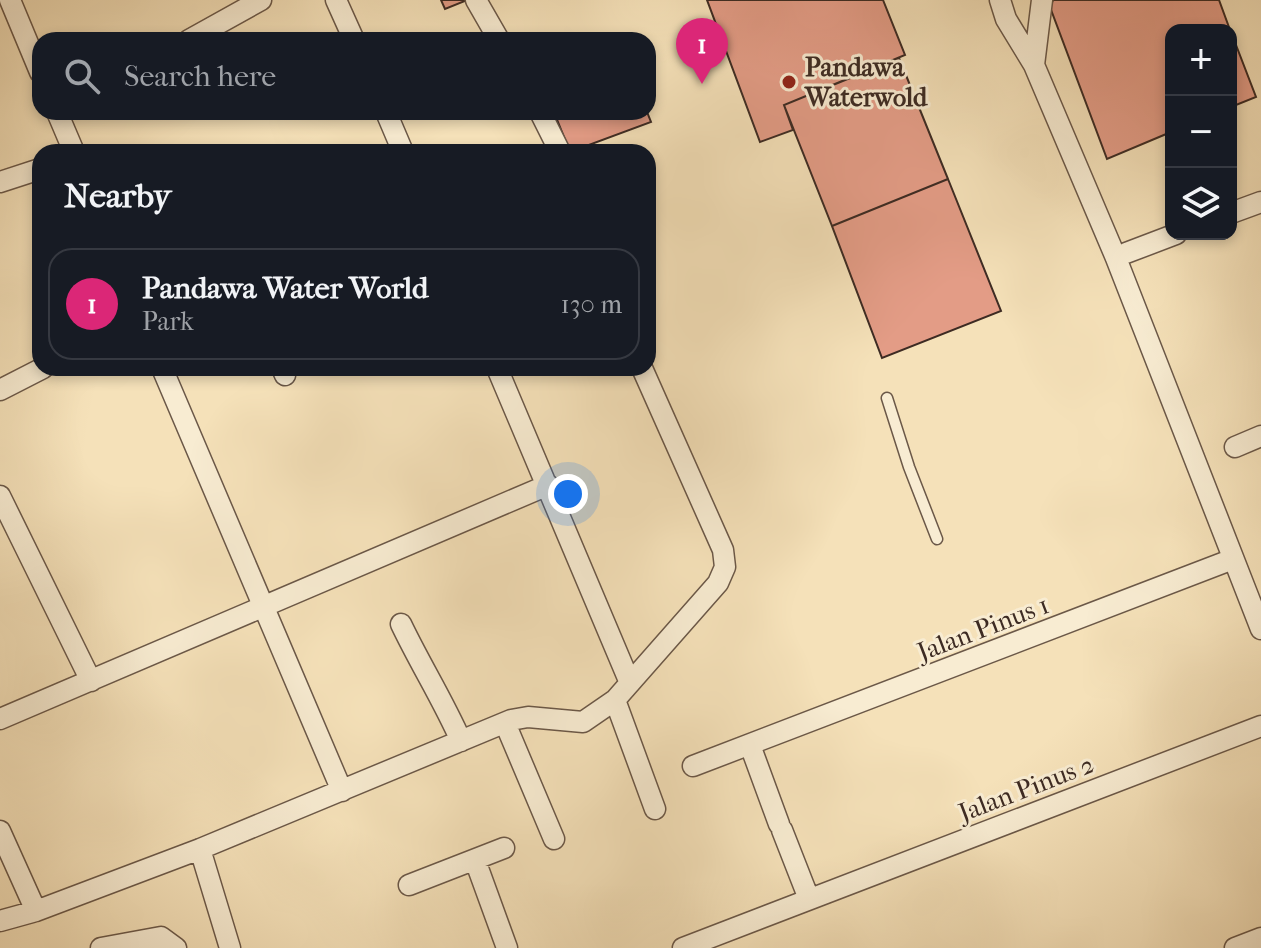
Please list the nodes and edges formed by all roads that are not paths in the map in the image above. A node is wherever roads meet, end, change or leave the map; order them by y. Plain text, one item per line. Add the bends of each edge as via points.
1 (10, 0) edge
2 (261, 0) edge
3 (336, 0) edge
4 (476, 0) edge
5 (1000, 0) edge
6 (1042, 0) edge
7 (203, 32) edge
8 (350, 32) edge
9 (494, 32) edge
10 (32, 53) edge
11 (1034, 65) junction
12 (60, 120) edge
13 (389, 120) edge
14 (544, 120) edge
15 (71, 144) edge
16 (400, 144) edge
17 (556, 144) edge
18 (32, 172) edge
19 (0, 182) edge
20 (1261, 202) edge
21 (1237, 211) edge
22 (1165, 238) edge
23 (1126, 253) dead end
24 (32, 374) edge
25 (165, 376) edge
26 (500, 376) edge
27 (646, 376) edge
28 (0, 390) edge
29 (887, 398) dead end
30 (1261, 436) edge
31 (1235, 447) dead end
32 (548, 485) junction
33 (0, 496) edge
34 (937, 539) dead end
35 (1233, 559) junction
36 (264, 606) junction
37 (401, 624) dead end
38 (1261, 629) edge
39 (91, 681) junction
40 (630, 683) junction
41 (615, 700) junction
42 (0, 719) edge
43 (505, 723) junction
44 (1261, 726) edge
45 (461, 741) junction
46 (750, 745) junction
47 (693, 766) dead end
48 (342, 791) junction
49 (655, 809) dead end
50 (0, 831) edge
51 (554, 839) dead end
52 (504, 848) dead end
53 (200, 849) junction
54 (475, 860) junction
55 (409, 885) dead end
56 (809, 899) junction
57 (36, 911) junction
58 (0, 921) edge
59 (1261, 938) edge
60 (101, 948) edge
61 (176, 948) edge
62 (230, 948) edge
63 (507, 948) edge
64 (683, 948) edge
65 (1235, 948) edge

1 - 10 street
2 - 7 street
3 - 8 street
4 - 9 street
5 - 11 street
6 - 11 street
11 - 35 street
12 - 15 street
13 - 16 street
14 - 17 street
18 - 19 street
20 - 21 street
22 - 23 street
24 - 28 street
25 - 36 street
26 - 32 street
27 - 40 street via 723,550 725,567 718,583
29 - 34 lane
30 - 31 street
32 - 36 street
32 - 40 street
33 - 39 street
35 - 38 street
35 - 46 street, Jalan Pinus 1
36 - 39 street
36 - 48 street
37 - 45 street
39 - 42 street
40 - 41 street
41 - 43 street via 583,722 528,717
41 - 49 street
43 - 45 street
43 - 51 street
44 - 56 street, Jalan Pinus 2
45 - 48 street
46 - 47 street, Jalan Pinus 1
46 - 56 street
48 - 53 street
50 - 57 street
52 - 54 street
53 - 57 street
53 - 62 street
54 - 55 street
54 - 63 street
56 - 64 street, Jalan Pinus 2
57 - 58 street
59 - 65 street
60 - 61 street via 161,937

